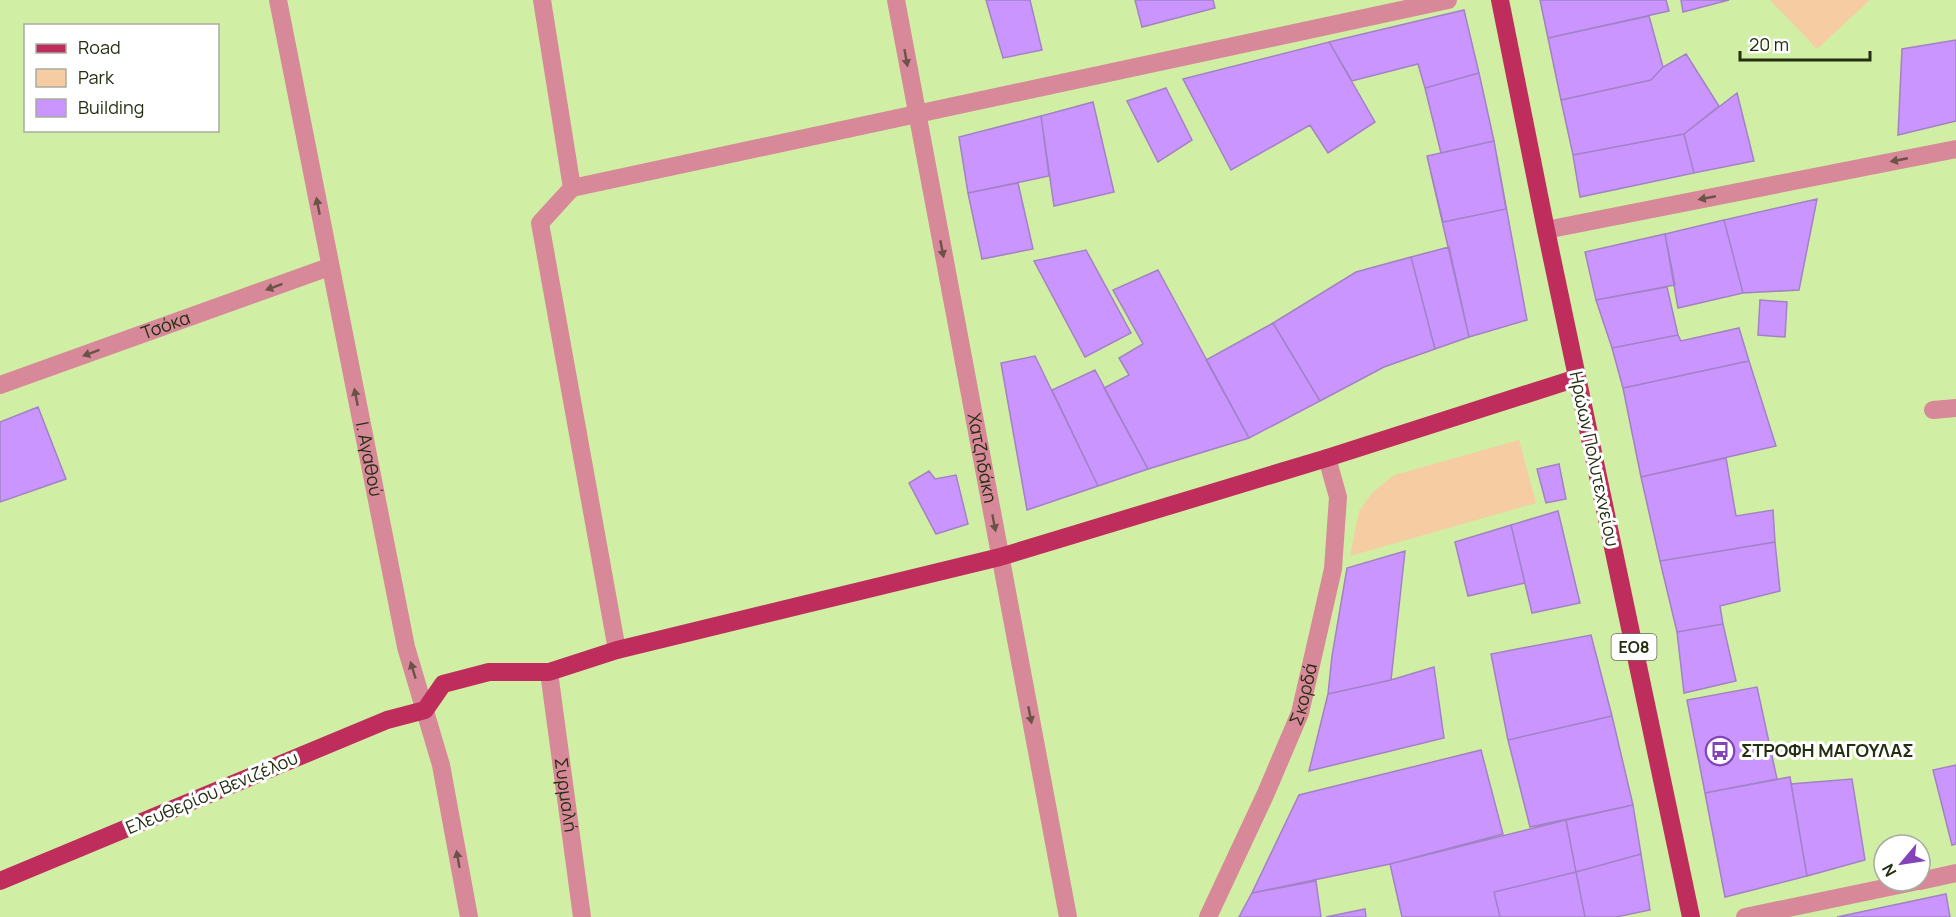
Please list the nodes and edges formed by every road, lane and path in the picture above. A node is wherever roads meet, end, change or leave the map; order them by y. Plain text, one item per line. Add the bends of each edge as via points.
1 (279, 0) edge
2 (542, 0) edge
3 (896, 0) edge
4 (1448, 0) edge
5 (1500, 0) edge
6 (916, 116) junction
7 (1956, 149) edge
8 (572, 188) junction
9 (1546, 230) junction
10 (329, 267) junction
11 (1577, 378) junction
12 (0, 385) edge
13 (1956, 408) edge
14 (1933, 410) dead end
15 (1327, 458) junction
16 (1000, 557) junction
17 (617, 650) junction
18 (549, 672) junction
19 (425, 710) junction
20 (1956, 873) edge
21 (1932, 878) edge
22 (0, 881) edge
23 (1872, 891) edge
24 (469, 917) edge
25 (582, 917) edge
26 (1068, 917) edge
27 (1208, 917) edge
28 (1691, 917) edge
29 (1745, 917) edge

10 -> 1 street, Ι. Αγαθού
2 - 8 street
3 -> 6 street, Χατζηδάκη
4 - 6 street
5 - 9 main road, Ηρώων Πολυτεχνείου / ΕΟ8
6 - 8 street
6 -> 16 street, Χατζηδάκη
7 -> 9 street
8 - 17 street via 540,223
9 - 11 main road, Ηρώων Πολυτεχνείου / ΕΟ8
10 -> 12 street, Τσόκα
19 -> 10 street, Ι. Αγαθού via 406,647
11 - 15 main road
11 - 28 main road, Ηρώων Πολυτεχνείου / ΕΟ8
13 - 14 street
15 - 16 main road
15 - 27 street, Σκορδά via 1338,497 1333,569 1300,713
16 - 17 main road
16 -> 26 street, Χατζηδάκη
17 - 18 main road
18 - 19 main road via 489,672 442,684
18 - 25 street, Συρμαλή
19 - 22 main road, Ελευθερίου Βενιζέλου via 387,720
24 -> 19 street, Ι. Αγαθού via 441,765
20 - 21 street
23 - 29 street

